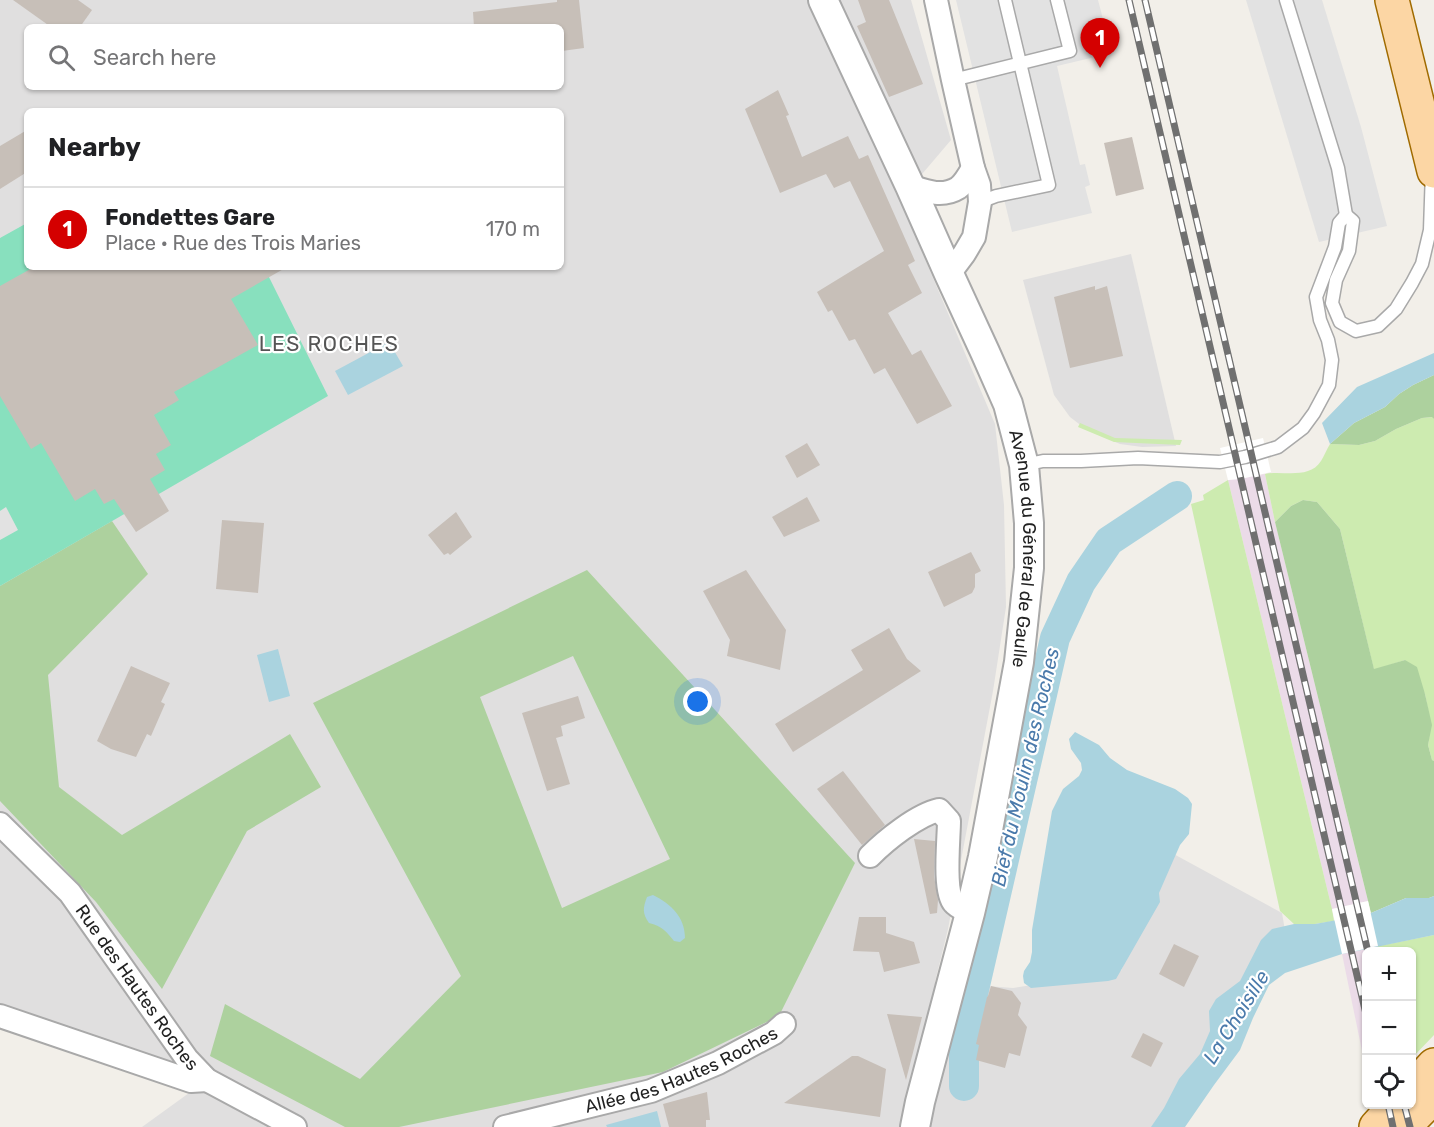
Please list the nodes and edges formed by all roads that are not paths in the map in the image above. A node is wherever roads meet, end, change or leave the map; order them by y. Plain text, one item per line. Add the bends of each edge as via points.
1 (823, 0) edge
2 (936, 0) edge
3 (1005, 0) edge
4 (1057, 0) edge
5 (1286, 0) edge
6 (1392, 0) edge
7 (1412, 0) edge
8 (1020, 64) junction
9 (952, 80) junction
10 (1434, 91) edge
11 (1433, 167) edge
12 (973, 168) junction
13 (910, 186) junction
14 (980, 202) junction
15 (1346, 215) junction
16 (949, 274) junction
17 (1024, 465) junction
18 (0, 824) edge
19 (870, 856) dead end
20 (970, 913) junction
21 (0, 1016) edge
22 (784, 1024) dead end
23 (1434, 1065) edge
24 (207, 1080) junction
25 (1416, 1085) edge
26 (1434, 1096) edge
27 (1392, 1109) edge
28 (295, 1127) edge
29 (505, 1127) edge
30 (915, 1127) edge
31 (1376, 1127) edge
32 (1404, 1127) edge

1 - 13 street, Avenue du Général de Gaulle
2 - 9 street
3 - 8 lane
4 - 8 lane via 1070,51
5 - 15 lane via 1338,168
6 - 11 main road
7 - 10 main road
8 - 9 lane
8 - 14 lane via 1049,185
9 - 12 street
11 - 15 lane via 1430,230 1422,264 1396,309 1378,326 1356,331 1340,322 1332,303 1352,234 1353,221
12 - 13 street via 959,187 951,191 935,194
12 - 14 street
13 - 16 street, Avenue du Général de Gaulle
14 - 16 street via 974,237
15 - 17 lane via 1339,223 1335,247 1316,297 1332,360 1329,385 1314,413 1296,434 1278,447 1220,462 1138,458
16 - 17 street, Avenue du Général de Gaulle via 1008,404
17 - 20 street, Avenue du Général de Gaulle via 1029,568 1019,662
18 - 24 street, Rue des Hautes Roches via 70,893 187,1059
19 - 20 street via 927,813 939,810 949,821 948,890 954,904
20 - 30 street, Avenue du Général de Gaulle
21 - 24 street via 191,1081
22 - 29 street, Allée des Hautes Roches via 718,1063 651,1090
23 - 25 main road
24 - 28 street, Rue des Hautes Roches
26 - 32 main road
27 - 31 main road

